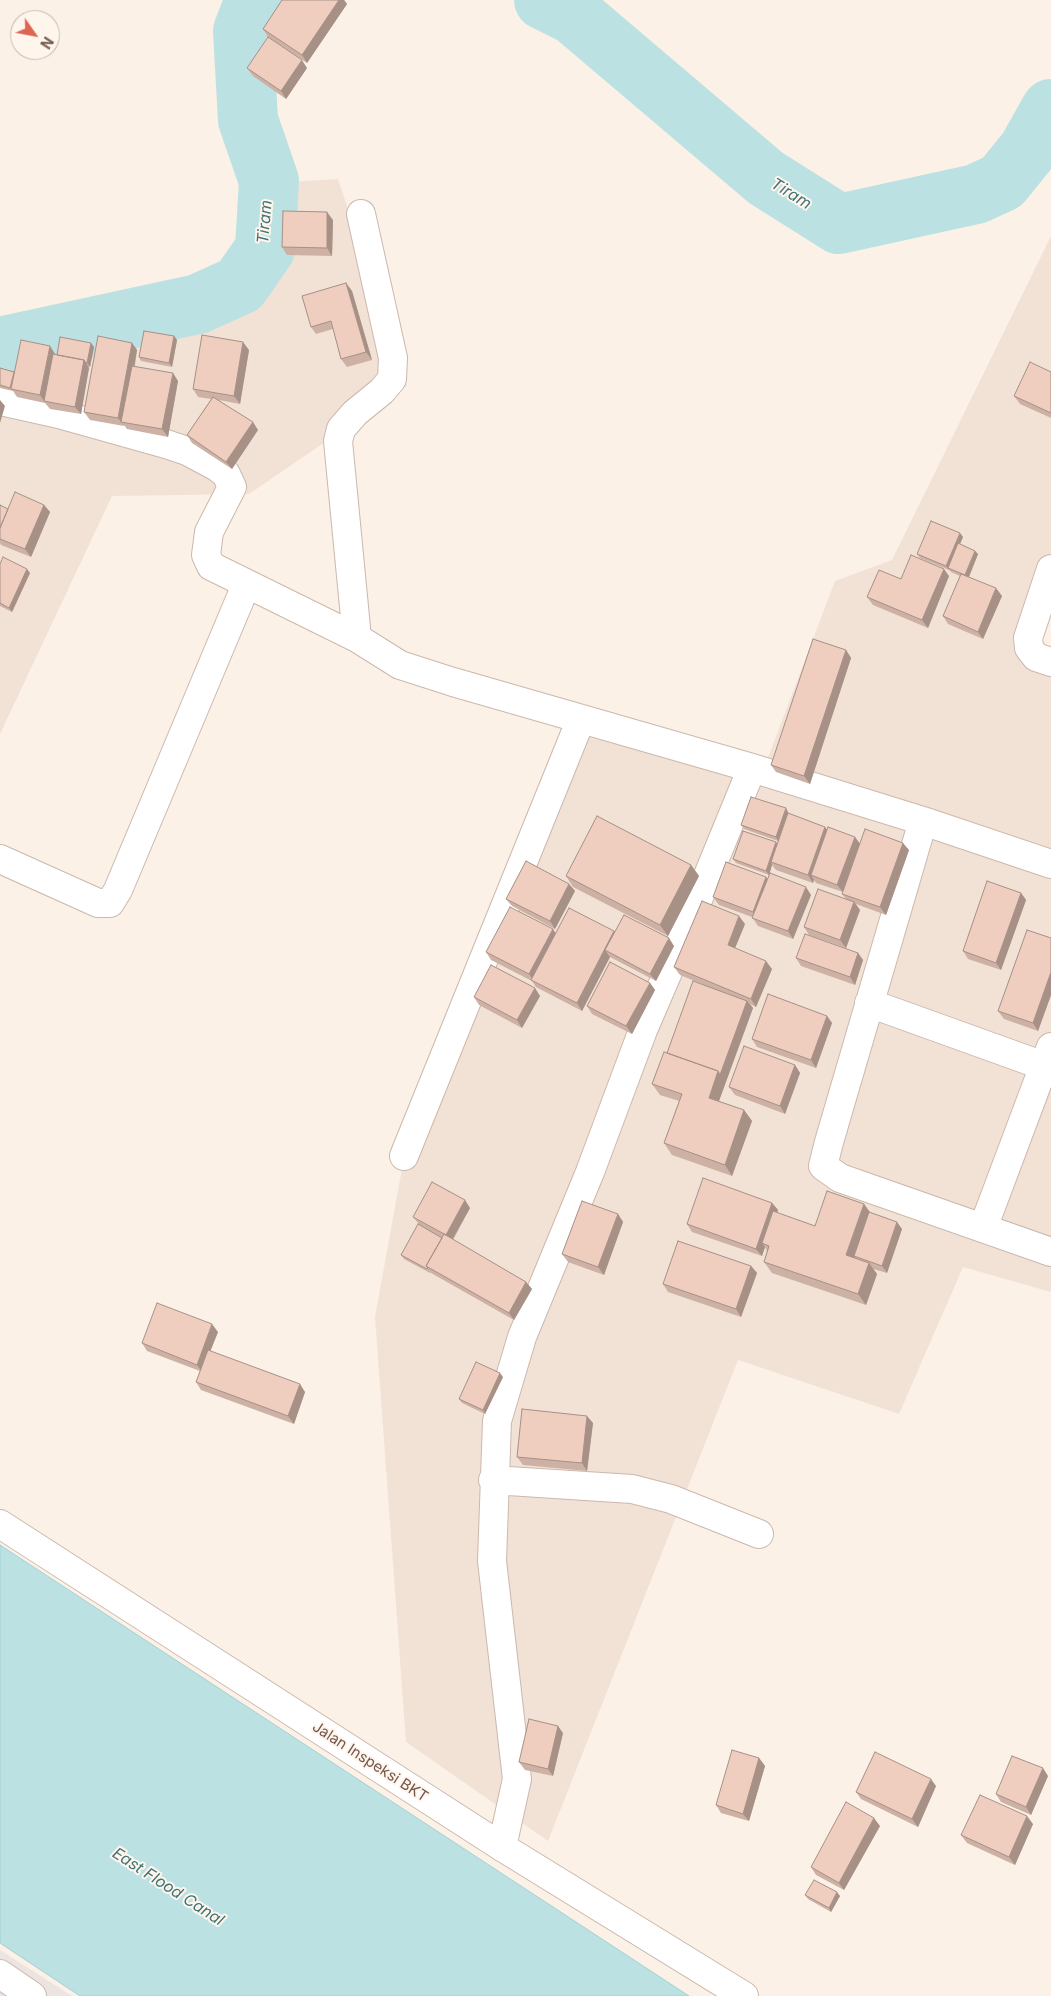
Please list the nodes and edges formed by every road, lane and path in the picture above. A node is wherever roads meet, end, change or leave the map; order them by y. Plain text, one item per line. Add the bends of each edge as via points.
1 (361, 214) dead end
2 (0, 401) edge
3 (1051, 569) edge
4 (246, 584) junction
5 (358, 638) junction
6 (1051, 662) edge
7 (581, 719) junction
8 (752, 768) junction
9 (923, 821) junction
10 (0, 859) edge
11 (1051, 864) edge
12 (869, 1004) junction
13 (1047, 1056) edge
14 (404, 1156) dead end
15 (983, 1228) junction
16 (1051, 1252) edge
17 (493, 1480) junction
18 (0, 1524) edge
19 (759, 1534) dead end
20 (502, 1847) junction
21 (0, 1974) edge
22 (32, 1996) edge
23 (744, 1996) edge

1 - 5 street via 393,358 392,379 341,429 338,441
2 - 4 street via 166,444 217,467 226,474 232,487 209,532 206,555 210,566
3 - 6 street via 1028,638 1029,648 1036,657
4 - 5 street
4 - 10 street via 110,903 98,903
5 - 7 street via 400,664
7 - 8 street
7 - 14 street
8 - 9 street
8 - 17 street via 643,1030 590,1172 522,1338 496,1421
9 - 11 street
9 - 12 street
12 - 13 street
12 - 15 street via 823,1166 840,1178
13 - 15 street
15 - 16 street
17 - 19 street via 632,1490 670,1500
17 - 20 street via 492,1561 517,1779
18 - 20 street, Jalan Inspeksi BKT
20 - 23 street, Jalan Inspeksi BKT
21 - 22 street

